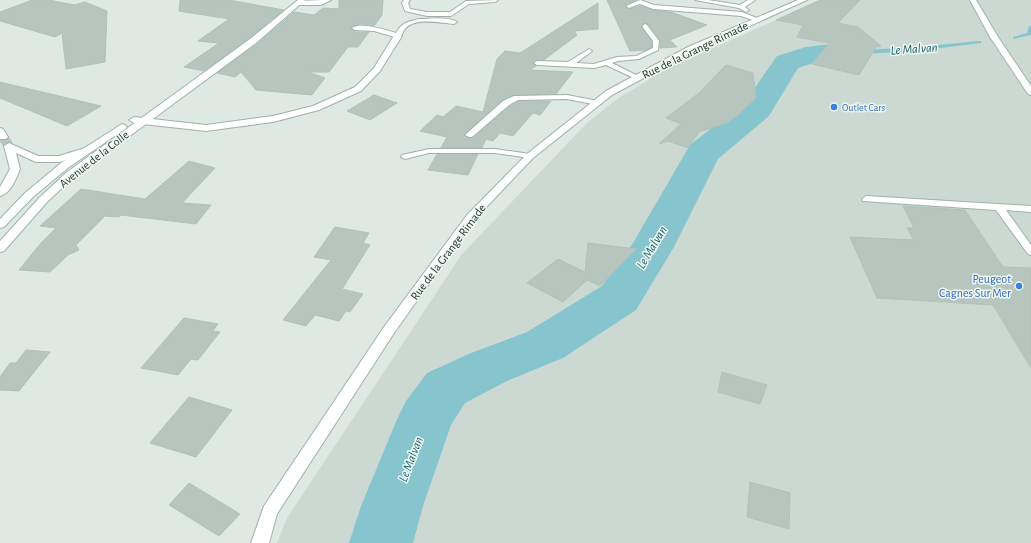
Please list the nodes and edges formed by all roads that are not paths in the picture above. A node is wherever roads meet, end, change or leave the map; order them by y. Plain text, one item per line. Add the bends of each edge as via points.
1 (328, 0) edge
2 (407, 0) edge
3 (495, 0) edge
4 (698, 0) edge
5 (752, 0) edge
6 (804, 0) edge
7 (973, 0) edge
8 (305, 2) edge
9 (629, 6) dead end
10 (741, 7) junction
11 (688, 14) dead end
12 (759, 20) junction
13 (454, 22) dead end
14 (645, 26) dead end
15 (355, 28) dead end
16 (398, 36) junction
17 (590, 51) dead end
18 (537, 63) dead end
19 (607, 63) junction
20 (569, 64) junction
21 (638, 78) junction
22 (1031, 92) edge
23 (598, 103) junction
24 (139, 120) junction
25 (469, 135) dead end
26 (88, 150) junction
27 (530, 156) junction
28 (405, 157) dead end
29 (0, 193) edge
30 (866, 199) dead end
31 (999, 207) junction
32 (1031, 209) edge
33 (0, 225) edge
34 (0, 248) edge
35 (1031, 252) edge
36 (260, 543) edge

1 - 8 lane via 321,3
2 - 3 lane via 407,10 427,14 451,14 468,2
4 - 10 lane
5 - 10 lane
6 - 12 street, Rue de la Grange Rimade
7 - 22 street
8 - 24 street, Avenue de la Colle via 276,28 252,41
9 - 12 lane via 640,2 653,7 742,14
10 - 12 lane
11 - 12 lane
12 - 21 street, Rue de la Grange Rimade via 691,50
13 - 16 lane via 427,20 408,23 401,28
14 - 19 lane via 656,41 656,49 637,58 617,59
15 - 16 lane via 374,29
16 - 24 street via 377,69 358,89 316,108 273,119 206,128
17 - 20 lane
18 - 20 lane
19 - 20 lane via 594,66
19 - 21 lane
21 - 23 street, Rue de la Grange Rimade via 609,93
23 - 25 lane via 567,97 517,98 506,103
23 - 27 street, Rue de la Grange Rimade
24 - 26 street, Avenue de la Colle
24 - 34 street, Avenue de la Colle via 44,199
26 - 29 street via 60,158 36,159 9,146 16,169
26 - 33 street, Avenue de la Colle via 55,173
27 - 28 lane via 495,151 429,150
27 - 36 street, Rue de la Grange Rimade via 471,217 389,330 270,511
30 - 31 lane
31 - 32 lane
31 - 35 lane

